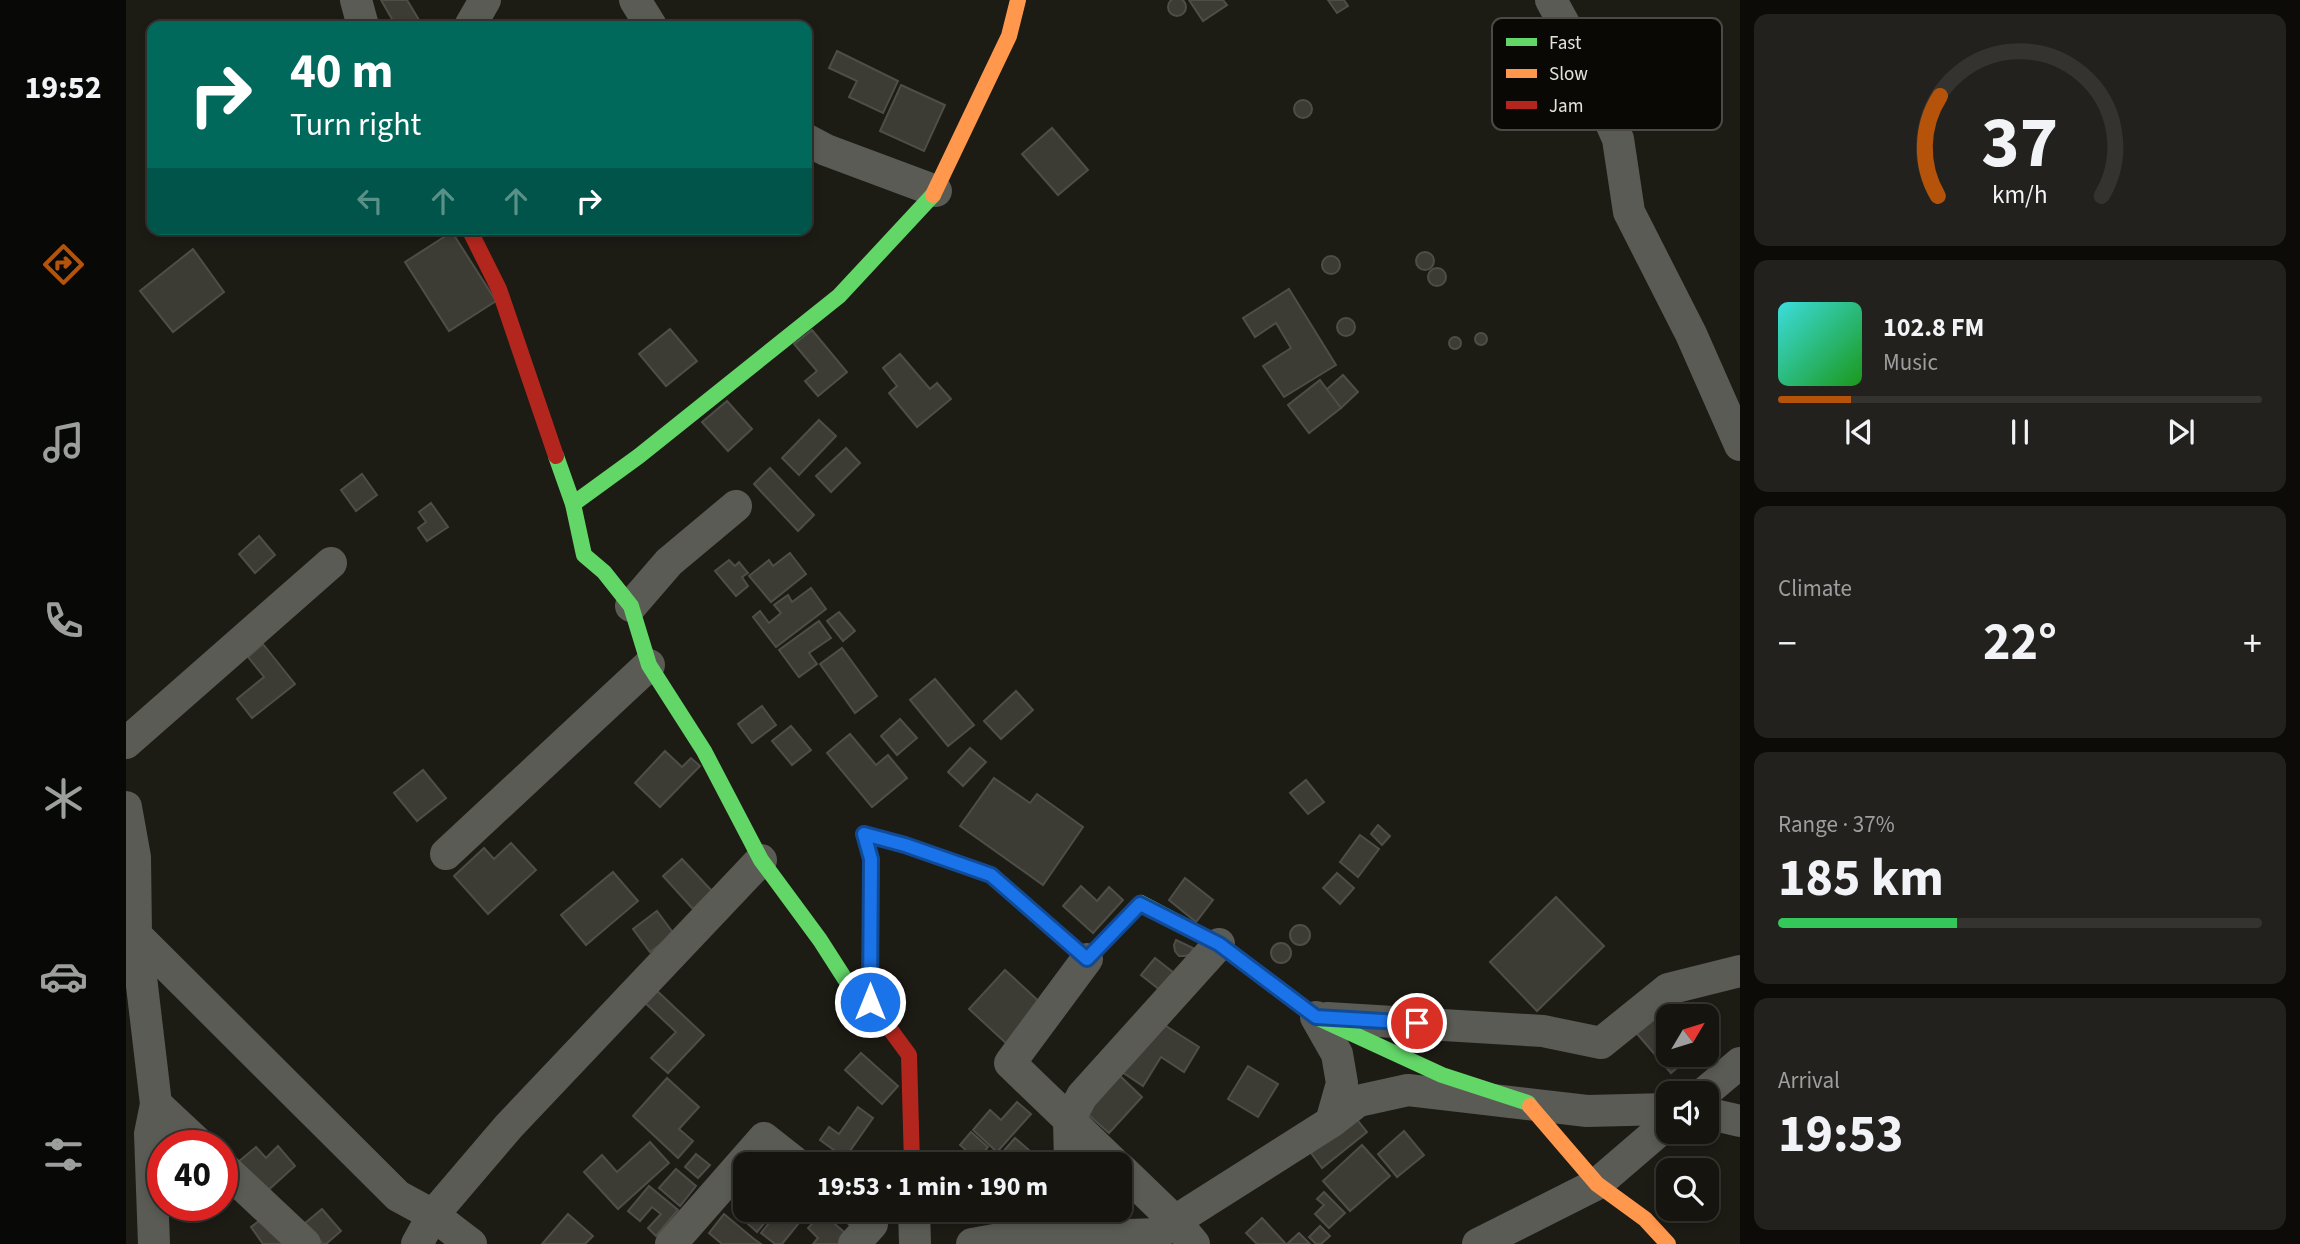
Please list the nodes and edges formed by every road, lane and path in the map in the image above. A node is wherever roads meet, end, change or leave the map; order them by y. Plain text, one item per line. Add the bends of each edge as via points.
1 (356, 0) edge
2 (485, 0) edge
3 (635, 0) edge
4 (1018, 0) edge
5 (1551, 0) edge
6 (1561, 18) edge
7 (362, 21) edge
8 (473, 21) edge
9 (648, 21) edge
10 (1614, 130) edge
11 (812, 143) edge
12 (936, 191) junction
13 (472, 235) edge
14 (1740, 445) edge
15 (573, 504) junction
16 (736, 506) dead end
17 (331, 563) dead end
18 (631, 606) junction
19 (649, 665) junction
20 (126, 743) edge
21 (126, 807) edge
22 (130, 853) edge
23 (446, 855) dead end
24 (761, 860) junction
25 (136, 934) junction
26 (1219, 944) junction
27 (1087, 959) junction
28 (1740, 971) edge
29 (870, 1002) junction
30 (1316, 1017) junction
31 (1740, 1063) edge
32 (1719, 1081) edge
33 (1528, 1103) junction
34 (156, 1104) junction
35 (1656, 1109) edge
36 (1719, 1116) edge
37 (1069, 1120) junction
38 (1740, 1121) edge
39 (1331, 1122) junction
40 (184, 1130) edge
41 (1656, 1133) edge
42 (752, 1152) edge
43 (781, 1152) edge
44 (912, 1152) edge
45 (1070, 1152) edge
46 (1102, 1152) edge
47 (733, 1173) edge
48 (238, 1181) edge
49 (1597, 1184) junction
50 (1132, 1185) edge
51 (433, 1215) junction
52 (870, 1222) edge
53 (914, 1222) edge
54 (1070, 1223) edge
55 (1168, 1236) edge
56 (154, 1244) edge
57 (304, 1244) edge
58 (417, 1244) edge
59 (471, 1244) edge
60 (671, 1244) edge
61 (853, 1244) edge
62 (915, 1244) edge
63 (972, 1244) edge
64 (1478, 1244) edge
65 (1668, 1244) edge

1 - 7 street
2 - 8 street
3 - 9 street
4 - 12 street via 1009,36
5 - 6 street
10 - 14 street via 1629,212 1691,334
11 - 12 street
12 - 15 street via 839,296
13 - 15 street via 499,289
15 - 18 street via 584,555
16 - 18 street via 669,562
17 - 20 street
18 - 19 street
19 - 23 street
19 - 24 street via 704,751
21 - 22 street
22 - 25 street
24 - 29 street via 845,979
24 - 51 street via 509,1126
25 - 34 street
25 - 51 street via 398,1196
26 - 27 street via 1140,904
26 - 30 street
26 - 37 street via 1082,1097
27 - 29 street via 991,875 864,834 871,859
27 - 37 street via 1010,1063
28 - 30 street via 1668,989 1601,1043 1543,1031
29 - 44 street via 909,1055
30 - 33 street via 1442,1076
30 - 39 street via 1336,1054 1342,1083
31 - 32 street
33 - 35 street via 1587,1111
33 - 39 street via 1408,1090 1358,1101
33 - 49 street
34 - 40 street
34 - 56 street via 150,1134
36 - 38 street
37 - 45 street
37 - 46 street
39 - 55 street
41 - 49 street
42 - 43 street via 764,1138
47 - 60 street
48 - 57 street
49 - 64 street
49 - 65 street via 1645,1219
50 - 55 street
51 - 58 street
51 - 59 street
52 - 61 street
53 - 62 street
54 - 55 street
54 - 63 street

